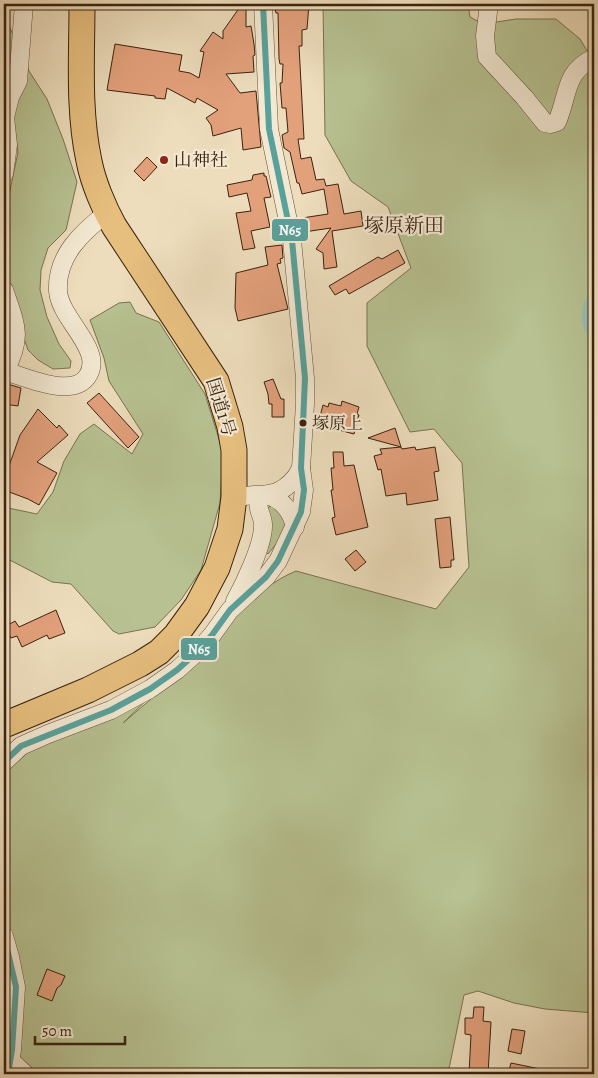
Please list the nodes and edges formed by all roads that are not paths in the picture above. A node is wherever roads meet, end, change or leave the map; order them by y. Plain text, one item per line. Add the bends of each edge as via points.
1 (24, 4) edge
2 (82, 4) edge
3 (263, 4) edge
4 (489, 4) edge
5 (594, 58) edge
6 (4, 174) edge
7 (107, 213) junction
8 (4, 290) edge
9 (4, 371) edge
10 (300, 468) junction
11 (252, 498) junction
12 (296, 527) junction
13 (255, 555) junction
14 (278, 561) junction
15 (230, 610) junction
16 (4, 725) edge
17 (4, 762) edge
18 (4, 936) edge
19 (9, 1067) edge
20 (25, 1074) edge

1 - 6 street via 18,81 5,117 8,144
2 - 7 highway, 国道1号 via 85,139 89,164
3 - 10 street via 270,129 292,240 305,378
4 - 5 street via 485,36 487,57 545,123 557,122 575,71
7 - 9 street via 88,227 68,250 58,290 61,304 90,351 92,370 85,380 65,386
7 - 11 highway, 国道1号 via 216,381
8 - 9 street via 15,320 16,345
10 - 11 street via 291,483 277,492
10 - 12 street via 304,490
11 - 12 street via 287,508
11 - 13 street via 264,525
11 - 16 highway, 国道1号 via 230,528 217,568 198,606 159,652 105,681
12 - 14 street
13 - 14 street via 262,565
13 - 15 street
14 - 15 street via 266,577
15 - 17 street via 196,653 150,690 111,710 21,746
18 - 19 street via 16,988
19 - 20 street

